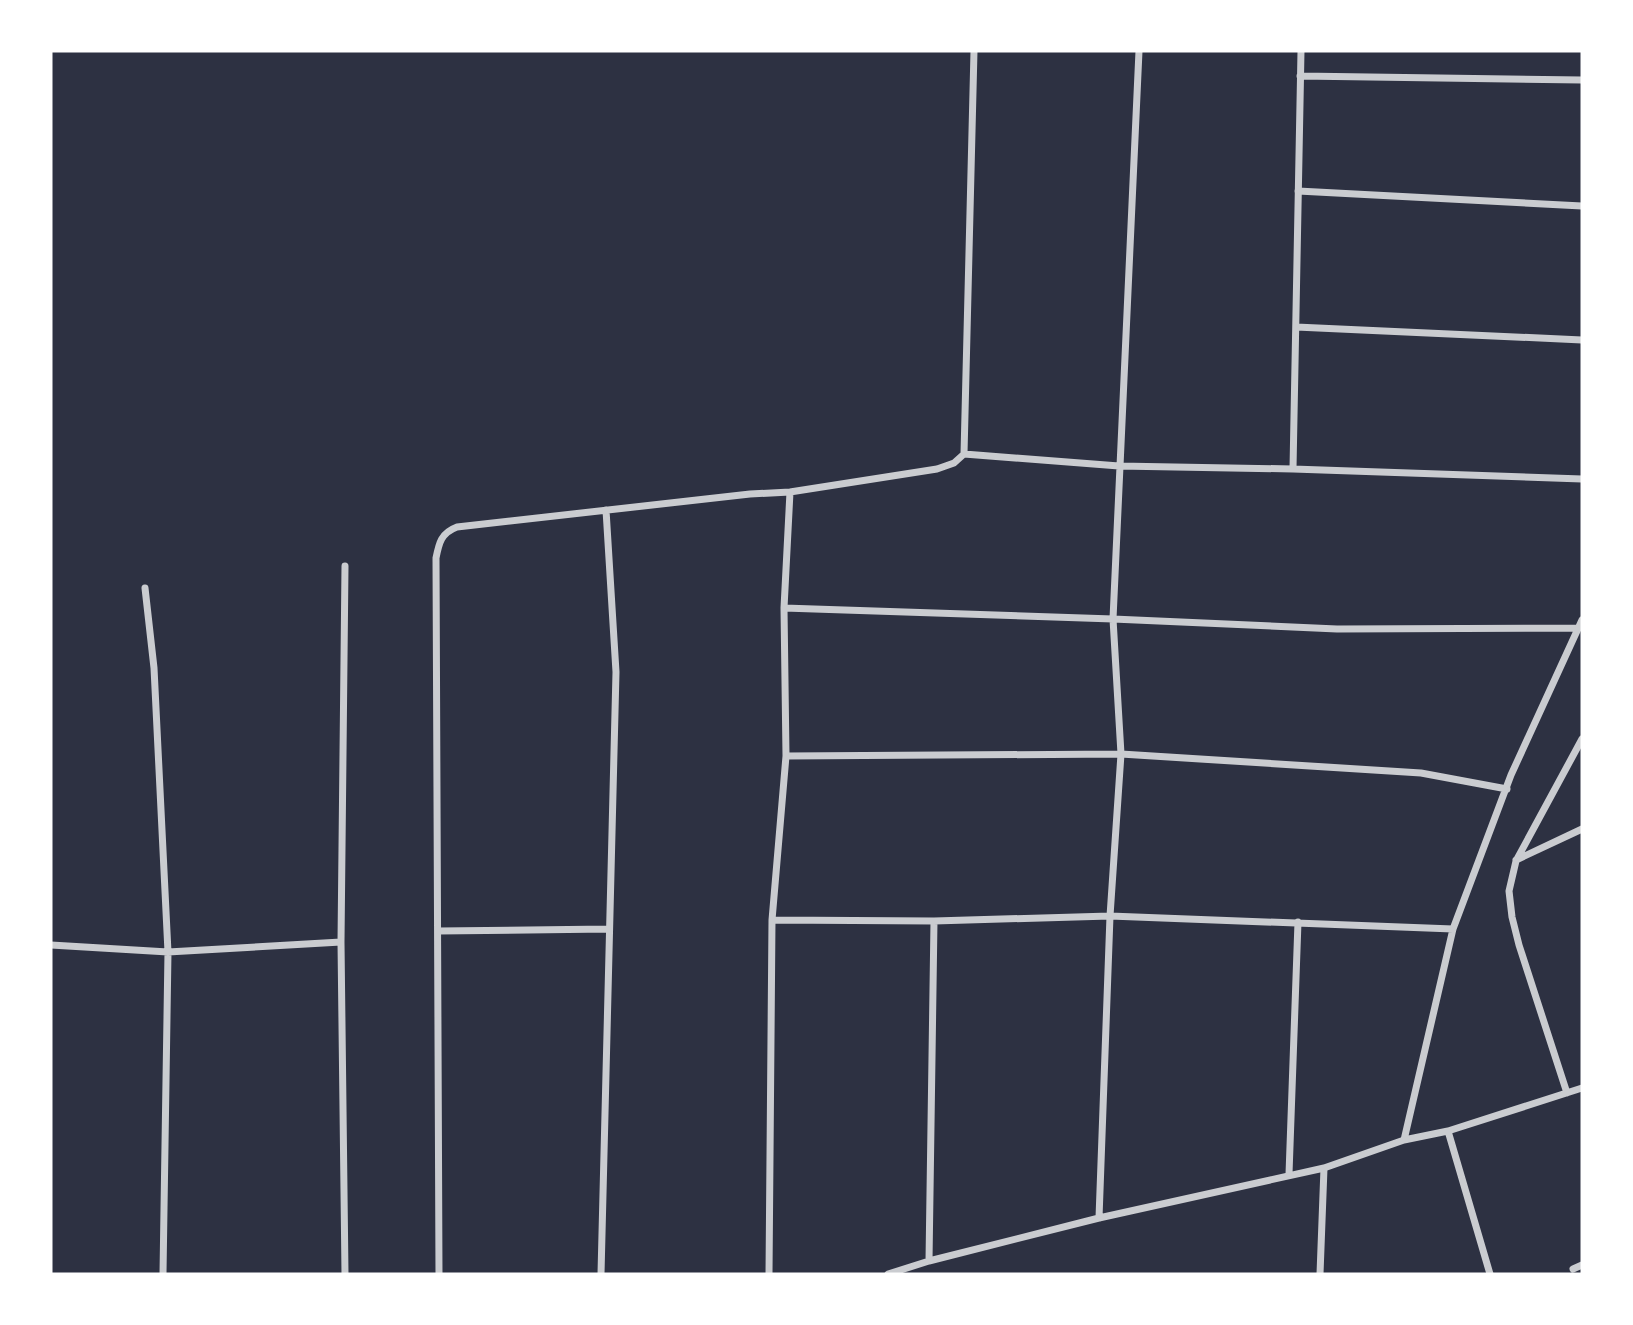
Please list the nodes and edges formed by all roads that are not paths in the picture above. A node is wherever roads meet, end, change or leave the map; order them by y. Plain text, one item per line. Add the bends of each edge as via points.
1 (974, 51) edge
2 (1139, 51) edge
3 (1301, 51) edge
4 (1300, 76) junction
5 (1582, 80) edge
6 (1298, 191) junction
7 (1582, 206) edge
8 (1296, 327) junction
9 (1582, 340) edge
10 (964, 454) junction
11 (1119, 466) junction
12 (1293, 469) junction
13 (1582, 479) edge
14 (790, 492) junction
15 (606, 510) junction
16 (345, 566) dead end
17 (145, 588) dead end
18 (784, 608) junction
19 (1114, 619) junction
20 (1580, 624) edge
21 (1582, 739) edge
22 (1121, 754) junction
23 (786, 755) junction
24 (1507, 789) junction
25 (1582, 829) edge
26 (1516, 861) junction
27 (1110, 916) junction
28 (772, 920) junction
29 (933, 921) junction
30 (1298, 922) junction
31 (608, 929) junction
32 (1453, 929) junction
33 (438, 931) junction
34 (341, 942) junction
35 (51, 945) edge
36 (168, 952) junction
37 (1582, 1088) edge
38 (1567, 1093) junction
39 (1448, 1131) junction
40 (1404, 1140) junction
41 (1324, 1168) junction
42 (1289, 1174) junction
43 (1099, 1218) junction
44 (929, 1261) junction
45 (1582, 1265) edge
46 (1573, 1269) dead end
47 (163, 1274) edge
48 (345, 1274) edge
49 (439, 1274) edge
50 (601, 1274) edge
51 (769, 1274) edge
52 (888, 1274) edge
53 (1320, 1274) edge
54 (1490, 1274) edge

1 - 10 street
2 - 11 street
3 - 4 street
4 - 5 street
4 - 6 street
6 - 7 street
6 - 8 street
8 - 9 street
8 - 12 street
10 - 11 street
10 - 14 street via 937,469
11 - 12 street
11 - 19 street
12 - 13 street
14 - 15 street
14 - 18 street
15 - 31 street via 616,672
15 - 33 street via 457,527 439,540
16 - 34 street
17 - 36 street via 154,668
18 - 19 street
18 - 23 street
19 - 20 street via 1337,629
19 - 22 street
20 - 24 street
21 - 26 street
22 - 23 street
22 - 24 street via 1421,773
22 - 27 street
23 - 28 street
24 - 32 street
25 - 26 street
26 - 38 street via 1509,891 1512,917
27 - 29 street
27 - 30 street
27 - 43 street
28 - 29 street
28 - 51 street
29 - 44 street
30 - 32 street
30 - 42 street
31 - 33 street
31 - 50 street
32 - 40 street
33 - 49 street
34 - 36 street
34 - 48 street
35 - 36 street
36 - 47 street
37 - 38 street
38 - 39 street
39 - 40 street
39 - 54 street
40 - 41 street
41 - 42 street
41 - 53 street
42 - 43 street
43 - 44 street
44 - 52 street
45 - 46 street

